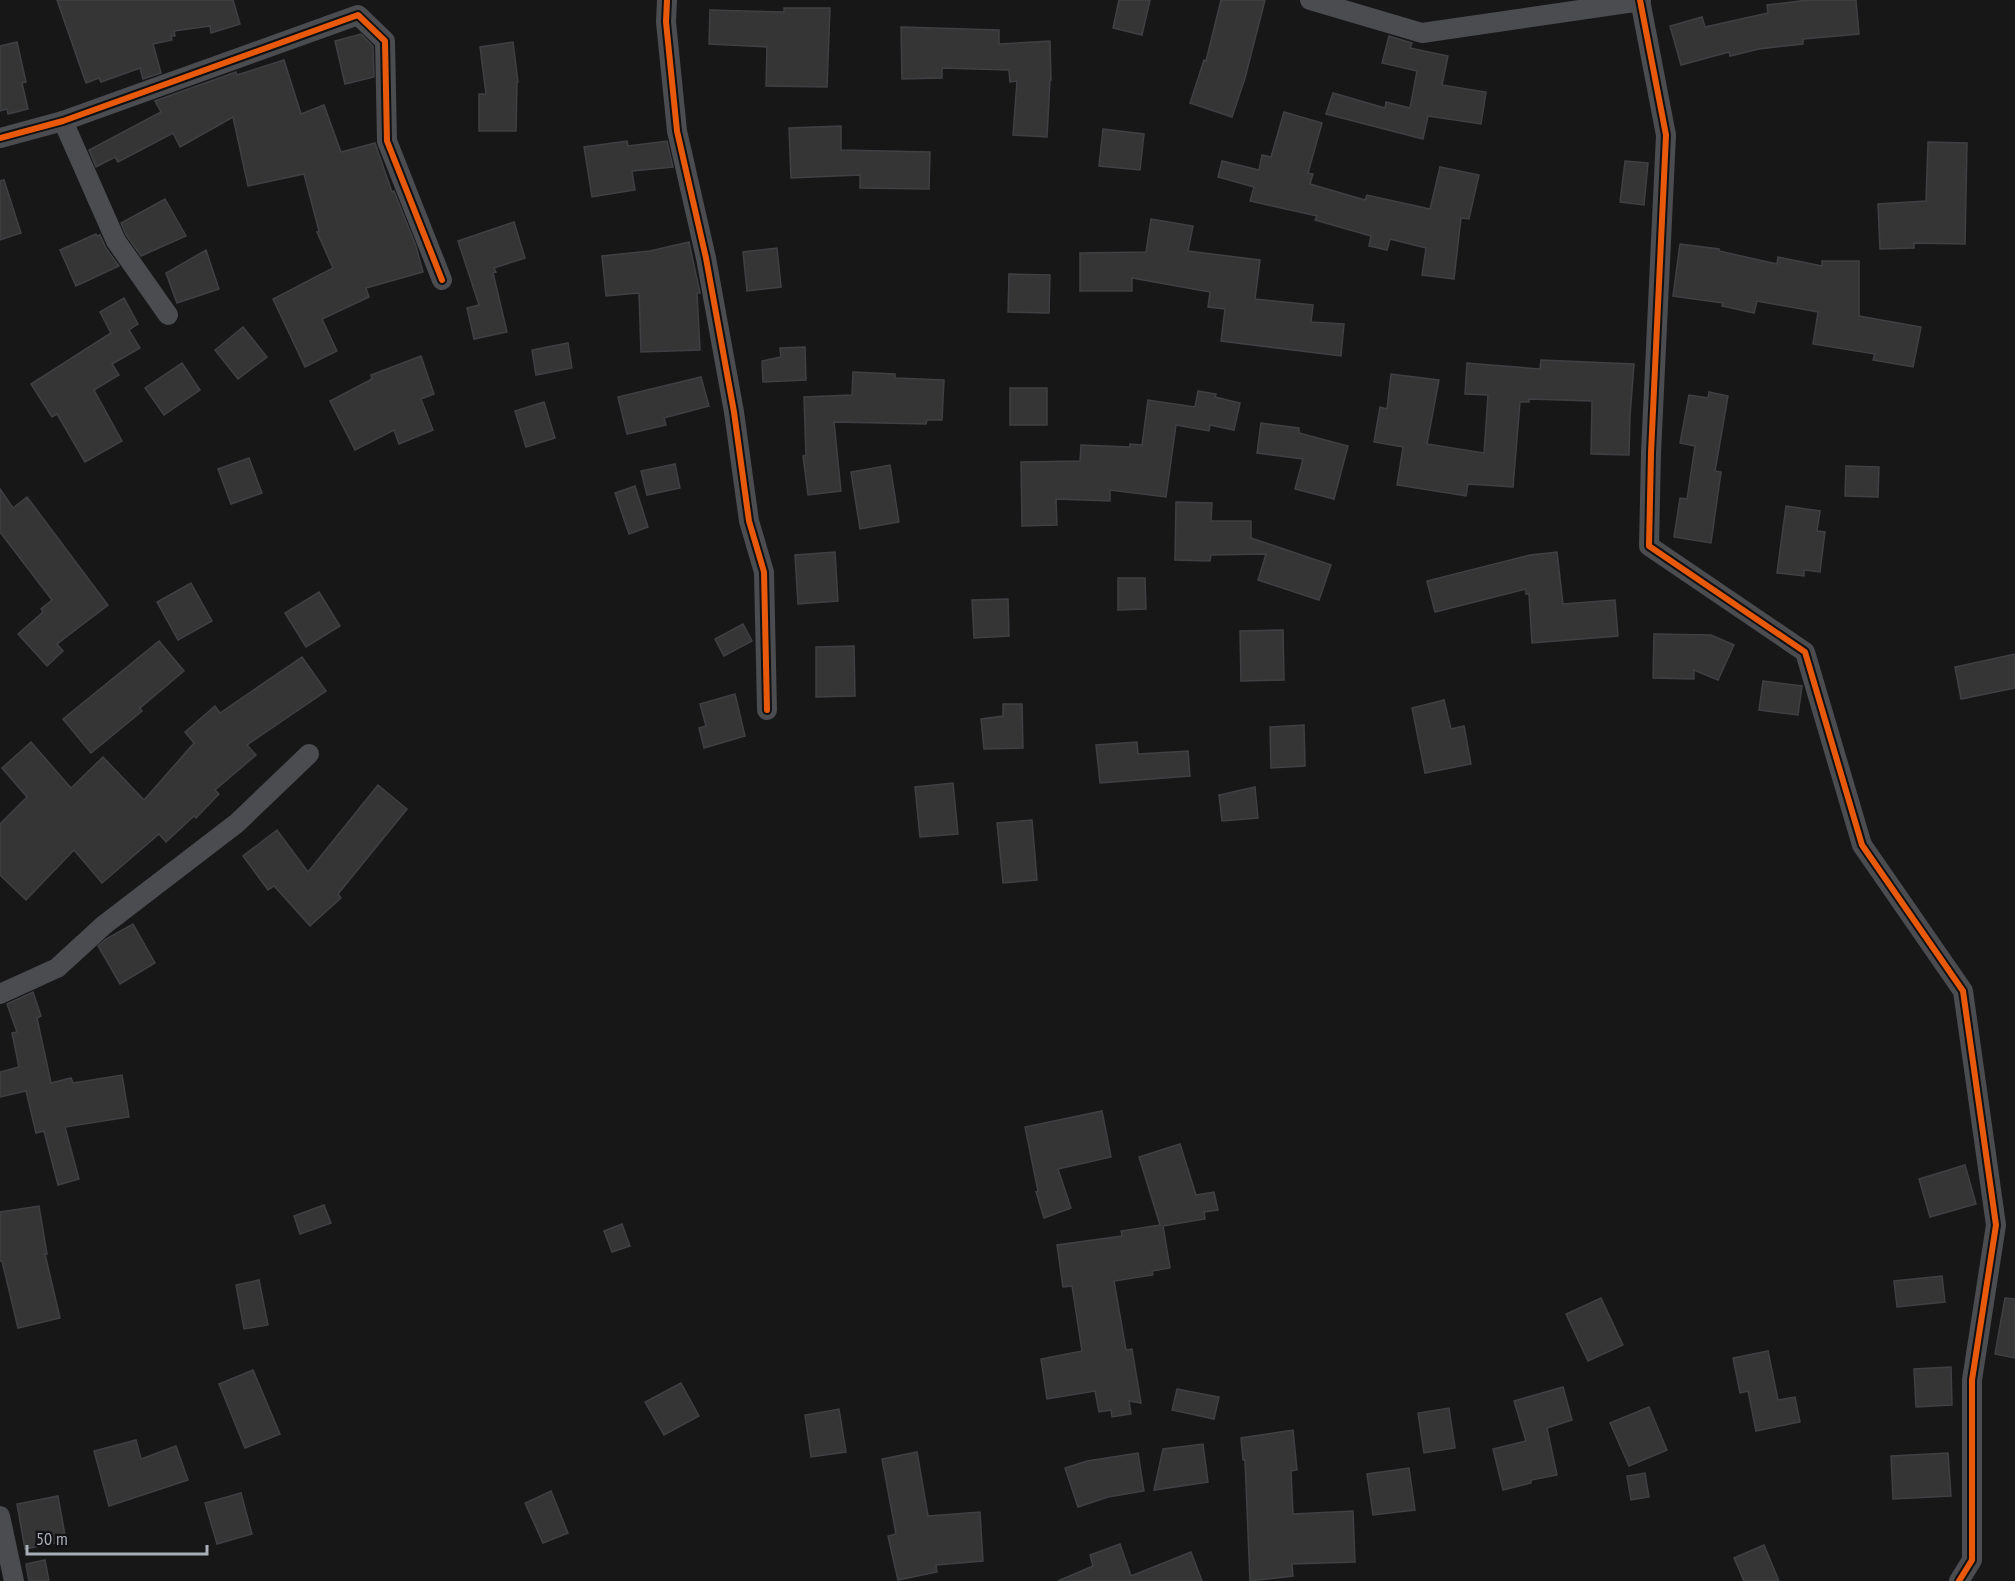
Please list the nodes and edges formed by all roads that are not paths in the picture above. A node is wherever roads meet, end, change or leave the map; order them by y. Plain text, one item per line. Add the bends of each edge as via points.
1 (668, 0) edge
2 (1310, 0) edge
3 (1640, 1) edge
4 (63, 121) junction
5 (0, 138) edge
6 (442, 280) dead end
7 (168, 315) dead end
8 (767, 710) dead end
9 (309, 754) dead end
10 (0, 994) edge
11 (0, 1516) edge
12 (14, 1581) edge
13 (1959, 1581) edge

1 - 8 street via 666,22 676,131 706,258 749,521 764,572
2 - 3 street via 1422,33
3 - 13 street via 1666,135 1649,546 1805,652 1862,845 1963,991 1996,1225 1972,1380 1972,1560
4 - 5 street
4 - 6 street via 358,15 385,41 387,141
4 - 7 street via 116,241
9 - 10 street via 237,823 104,925 57,968
11 - 12 street

